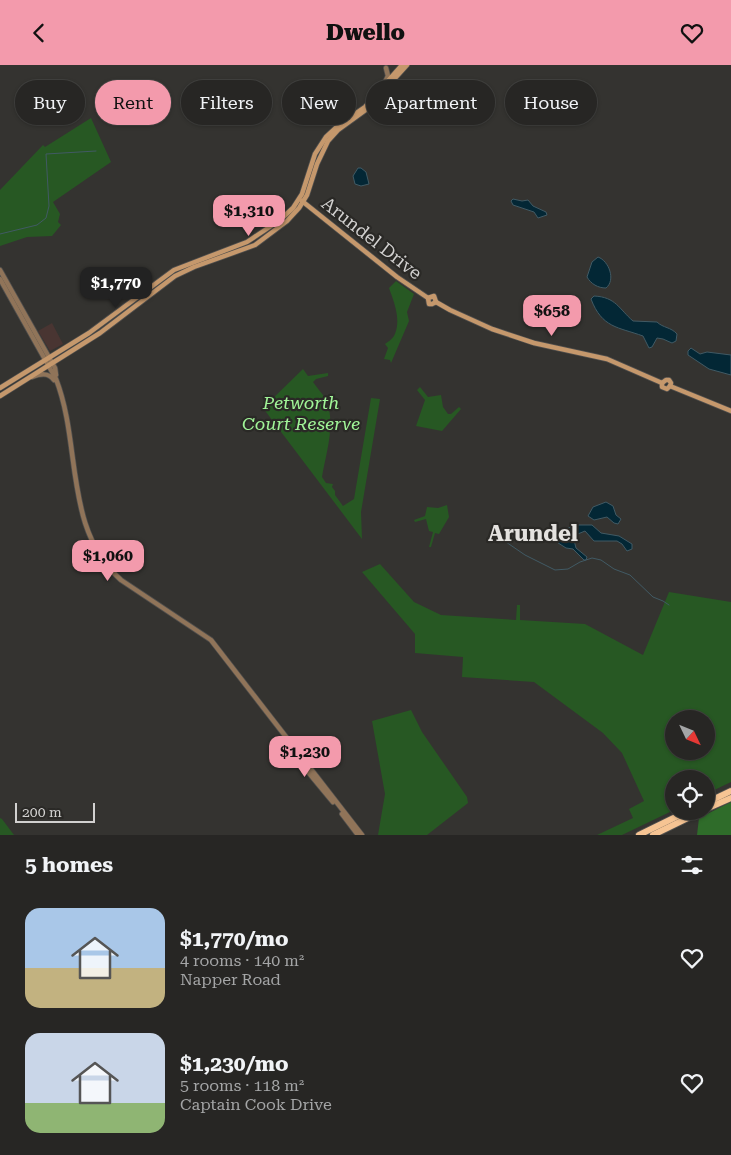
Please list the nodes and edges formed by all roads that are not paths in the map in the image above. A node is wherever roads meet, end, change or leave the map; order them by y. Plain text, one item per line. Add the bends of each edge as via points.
1 (407, 65) edge
2 (385, 66) edge
3 (400, 67) edge
4 (393, 76) junction
5 (387, 80) edge
6 (389, 80) edge
7 (366, 107) edge
8 (301, 201) junction
9 (0, 270) edge
10 (0, 279) edge
11 (47, 359) junction
12 (50, 364) junction
13 (26, 379) junction
14 (0, 388) edge
15 (60, 389) junction
16 (0, 396) edge
17 (731, 411) edge
18 (264, 709) junction
19 (731, 791) edge
20 (731, 797) edge
21 (715, 799) edge
22 (715, 805) edge
23 (670, 820) edge
24 (684, 820) edge
25 (358, 835) edge
26 (362, 835) edge
27 (639, 835) edge
28 (653, 835) edge

1 - 8 main road via 367,109 328,141 321,152 310,190
2 - 3 street via 393,70
2 - 4 street
2 - 5 street
3 - 4 main road
4 - 6 main road
7 - 8 main road via 326,137 315,154
8 - 11 main road via 264,233 174,270 89,333
8 - 12 main road via 287,221 265,239 175,276 100,333
8 - 17 main road, Arundel Drive via 428,298 429,304 436,302 474,322 534,343 607,359 662,383 662,387 670,387
9 - 11 street
10 - 11 street
11 - 12 street
11 - 14 main road
12 - 13 main road
12 - 15 street via 55,368
13 - 15 street via 45,374
13 - 16 main road
15 - 18 street via 66,409 80,509 101,557 121,580 211,640
18 - 25 street
18 - 26 street
19 - 21 highway
20 - 22 highway
23 - 27 highway
24 - 28 highway

